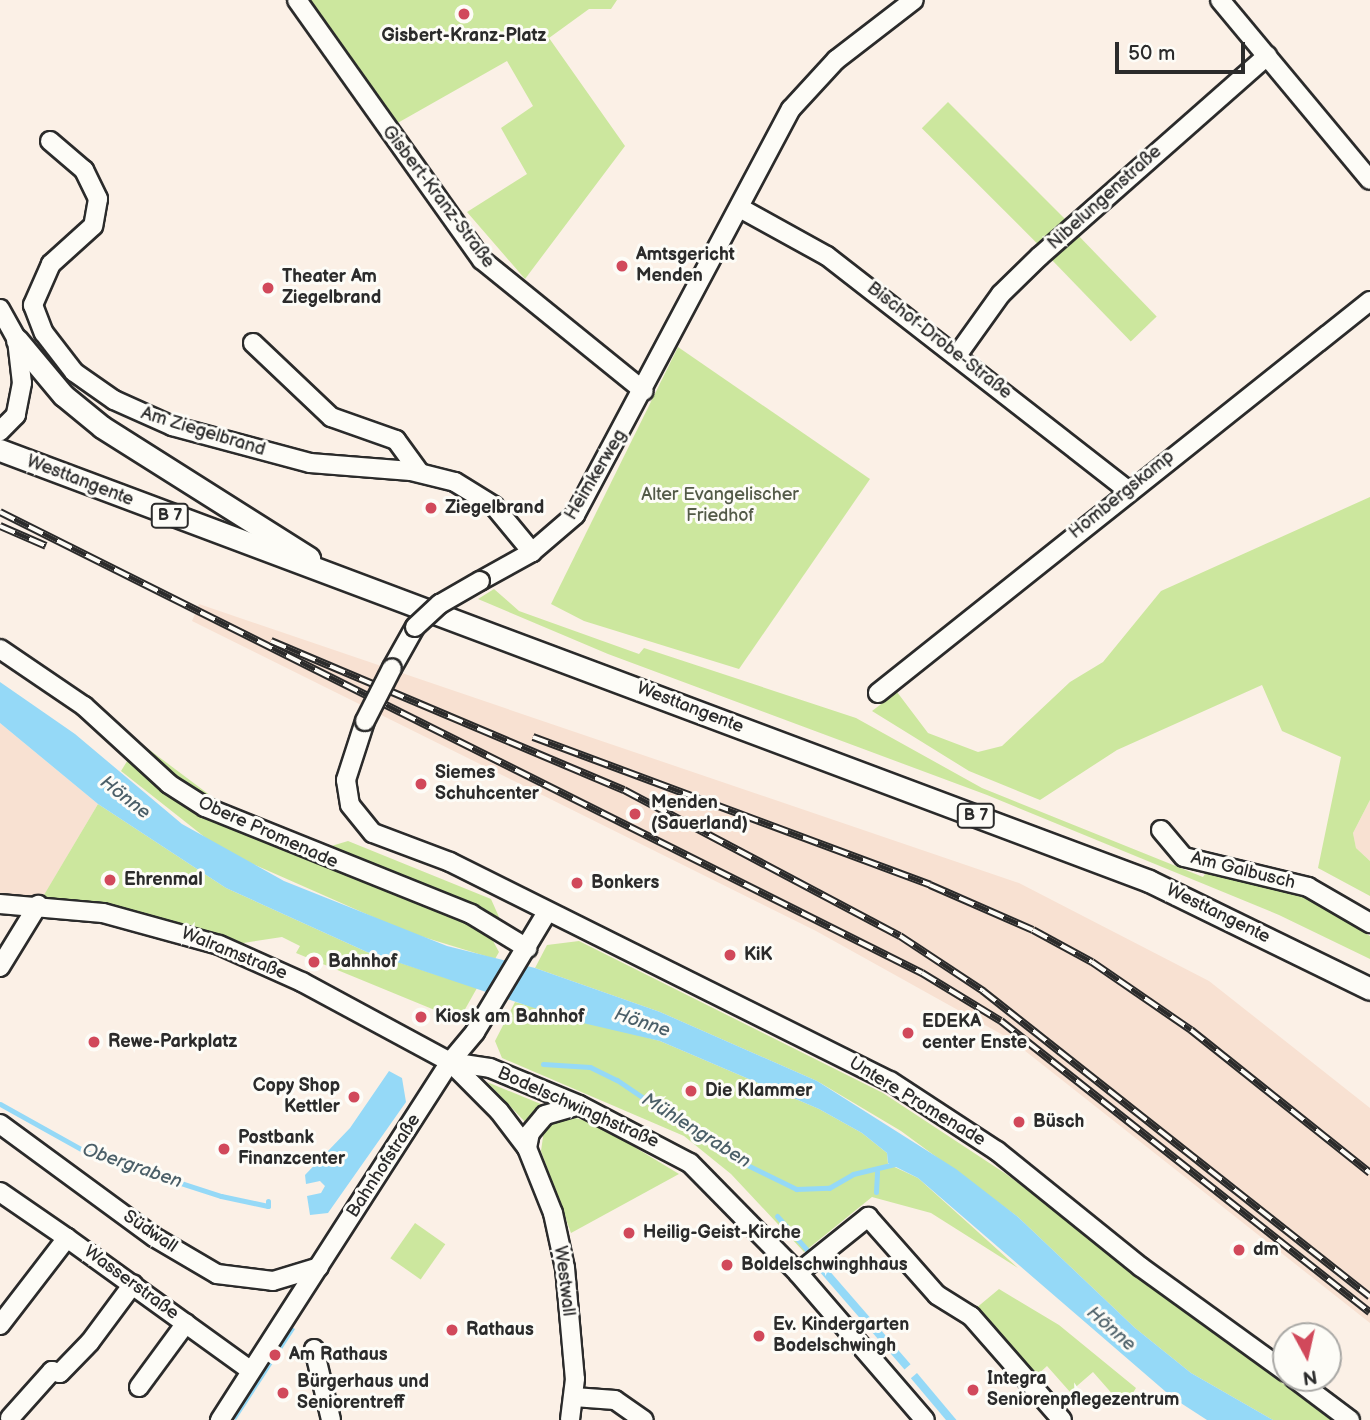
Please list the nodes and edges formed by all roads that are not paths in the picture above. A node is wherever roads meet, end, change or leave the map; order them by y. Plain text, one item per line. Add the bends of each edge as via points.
1 (297, 0) edge
2 (914, 0) edge
3 (1220, 0) edge
4 (1267, 57) junction
5 (50, 141) dead end
6 (1370, 180) edge
7 (740, 208) junction
8 (1370, 301) edge
9 (0, 309) edge
10 (17, 340) junction
11 (253, 343) dead end
12 (958, 354) junction
13 (644, 391) junction
14 (0, 431) edge
15 (0, 450) edge
16 (419, 472) junction
17 (1128, 490) junction
18 (531, 552) junction
19 (340, 578) junction
20 (0, 649) edge
21 (878, 693) dead end
22 (1161, 830) dead end
23 (0, 904) edge
24 (38, 905) junction
25 (547, 912) junction
26 (1370, 923) edge
27 (526, 951) junction
28 (0, 967) edge
29 (1370, 989) edge
30 (450, 1062) junction
31 (579, 1105) junction
32 (0, 1124) edge
33 (527, 1148) junction
34 (0, 1192) edge
35 (67, 1238) junction
36 (320, 1267) junction
37 (798, 1273) junction
38 (133, 1284) junction
39 (186, 1323) junction
40 (0, 1325) edge
41 (314, 1349) dead end
42 (1272, 1361) edge
43 (250, 1370) junction
44 (139, 1387) dead end
45 (1313, 1392) edge
46 (574, 1397) junction
47 (7, 1416) edge
48 (220, 1420) edge
49 (331, 1420) edge
50 (570, 1420) edge
51 (644, 1420) edge
52 (925, 1420) edge
53 (1062, 1420) edge
54 (1350, 1420) edge

1 - 13 street, Gisbert-Kranz-Straße via 482,260
2 - 7 street, Heimkerweg via 836,60 791,108
3 - 4 street
4 - 6 street
4 - 12 street, Nibelungenstraße via 1001,294
5 - 16 street, Am Ziegelbrand via 84,170 98,199 93,226 51,264 33,305 44,333 74,372 125,406 172,426 321,466
7 - 12 street, Bischof-Drobe-Straße via 827,256
7 - 13 street, Heimkerweg
8 - 17 street, Hombergskamp
9 - 10 street
10 - 14 street via 19,406
10 - 19 main road via 63,395 102,427
11 - 16 street via 331,417 396,440
12 - 17 street, Bischof-Drobe-Straße
13 - 18 street, Heimkerweg via 575,515
15 - 19 main road, Westtangente / B 7
16 - 18 street, Am Ziegelbrand via 455,482 494,506
17 - 21 street, Hombergskamp
18 - 25 street, Heimkerweg, bridge via 440,604 415,627 365,721 346,780 350,805 365,828 380,838 450,862
19 - 29 main road, Westtangente / B 7 via 1149,881
20 - 27 street, Obere Promenade via 83,706 169,784 205,807 471,914
22 - 26 street, Am Galbusch via 1184,857 1308,887
23 - 24 street, Walramstraße
24 - 28 street
24 - 30 street, Walramstraße via 163,926 219,945 302,982
25 - 27 street, Bahnhofstraße
25 - 42 street, Untere Promenade via 669,968 945,1115
27 - 30 street, Bahnhofstraße via 475,1032
30 - 31 street, Bodelschwinghstraße via 490,1068
30 - 33 street, Westwall via 499,1111
30 - 36 street, Bahnhofstraße
31 - 33 street via 545,1115 533,1128
31 - 37 street, Bodelschwinghstraße via 690,1163
32 - 36 street, Südwall via 154,1237 217,1274 273,1281
33 - 46 street, Westwall via 558,1234
34 - 35 street
35 - 38 street, Wasserstraße
35 - 40 street, Wasserstraße
36 - 43 street, Bahnhofstraße
37 - 52 street, Bodelschwinghstraße
37 - 53 street via 868,1217 937,1295 971,1316
38 - 39 street, Wasserstraße
38 - 47 street via 90,1342 60,1373 52,1371
39 - 43 street, Wasserstraße
39 - 44 street
41 - 49 street
43 - 48 street, Bahnhofstraße
45 - 54 street
46 - 50 street, Westwall
46 - 51 street via 615,1400

